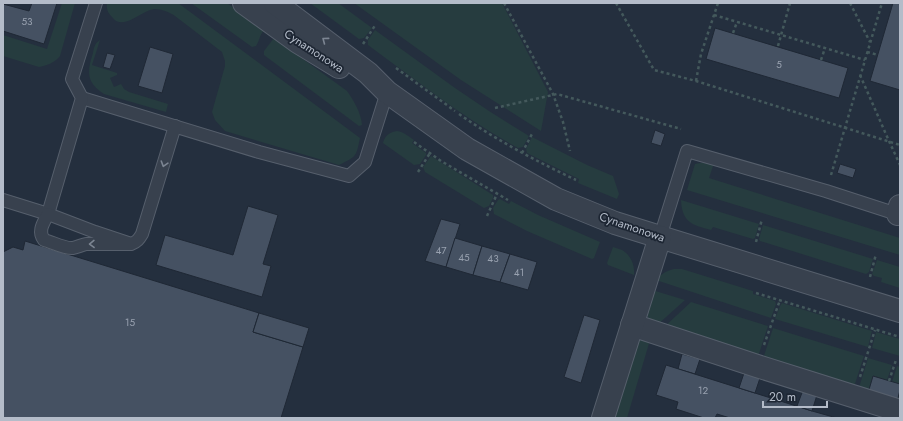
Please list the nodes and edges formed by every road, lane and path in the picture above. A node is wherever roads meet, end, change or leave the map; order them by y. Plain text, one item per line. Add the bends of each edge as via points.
1 (96, 3) edge
2 (244, 3) edge
3 (275, 3) edge
4 (504, 3) edge
5 (616, 3) edge
6 (718, 3) edge
7 (790, 3) edge
8 (850, 3) edge
9 (882, 3) edge
10 (714, 15) junction
11 (737, 22) junction
12 (376, 24) dead end
13 (733, 33) dead end
14 (781, 35) junction
15 (870, 42) junction
16 (778, 46) dead end
17 (369, 48) dead end
18 (825, 48) junction
19 (867, 52) junction
20 (878, 55) dead end
21 (821, 60) dead end
22 (865, 60) junction
23 (394, 67) dead end
24 (860, 75) junction
25 (696, 81) junction
26 (387, 92) junction
27 (553, 94) junction
28 (82, 98) junction
29 (495, 108) dead end
30 (175, 126) junction
31 (844, 128) junction
32 (681, 129) dead end
33 (533, 132) dead end
34 (889, 141) junction
35 (900, 145) edge
36 (570, 151) dead end
37 (430, 153) dead end
38 (522, 153) junction
39 (900, 165) edge
40 (418, 172) dead end
41 (576, 180) dead end
42 (826, 191) junction
43 (498, 194) dead end
44 (3, 200) edge
45 (899, 212) edge
46 (48, 214) junction
47 (487, 216) dead end
48 (762, 219) dead end
49 (660, 237) junction
50 (756, 242) dead end
51 (131, 244) junction
52 (876, 254) dead end
53 (870, 277) dead end
54 (756, 293) dead end
55 (780, 300) junction
56 (900, 311) edge
57 (632, 325) junction
58 (875, 330) junction
59 (900, 337) edge
60 (896, 360) dead end
61 (757, 366) junction
62 (889, 381) dead end
63 (854, 396) junction
64 (900, 411) edge
65 (603, 418) edge

1 - 28 lane via 72,79
2 - 26 street, Cynamonowa via 298,42 371,86
26 -> 3 street, Cynamonowa via 368,73
4 - 27 path
5 - 25 path via 654,70
6 - 10 path
7 - 14 path
8 - 15 path
9 - 15 path
10 - 11 path
10 - 25 path via 701,54
11 - 13 path
11 - 14 path
12 - 17 path via 363,44
14 - 16 path
14 - 18 path
15 - 19 path
18 - 21 path
18 - 22 path
19 - 20 path
19 - 22 path
22 - 24 path
23 - 38 path via 472,123
24 - 31 path
24 - 34 path
25 - 31 path
26 - 30 lane via 365,162 349,176
26 - 49 street, Cynamonowa via 467,148 556,199 615,223
27 - 29 path
27 - 32 path
27 - 36 path
28 - 30 lane
28 - 46 lane
30 -> 51 lane via 142,234
31 - 34 path
31 - 42 path
33 - 38 path
34 - 35 path
34 - 39 path
37 - 40 path
38 - 41 path
42 - 45 lane
42 - 49 lane via 686,151
43 - 47 path
44 - 46 lane
46 - 51 lane
51 -> 46 lane via 86,244 70,248 44,240 41,228
48 - 50 path
49 - 56 street, Cynamonowa
49 - 57 street
52 - 53 path
54 - 55 path
55 - 58 path
55 - 61 path
57 - 61 street
57 - 65 street
58 - 59 path
58 - 63 path
60 - 62 path
61 - 63 street
63 - 64 street

